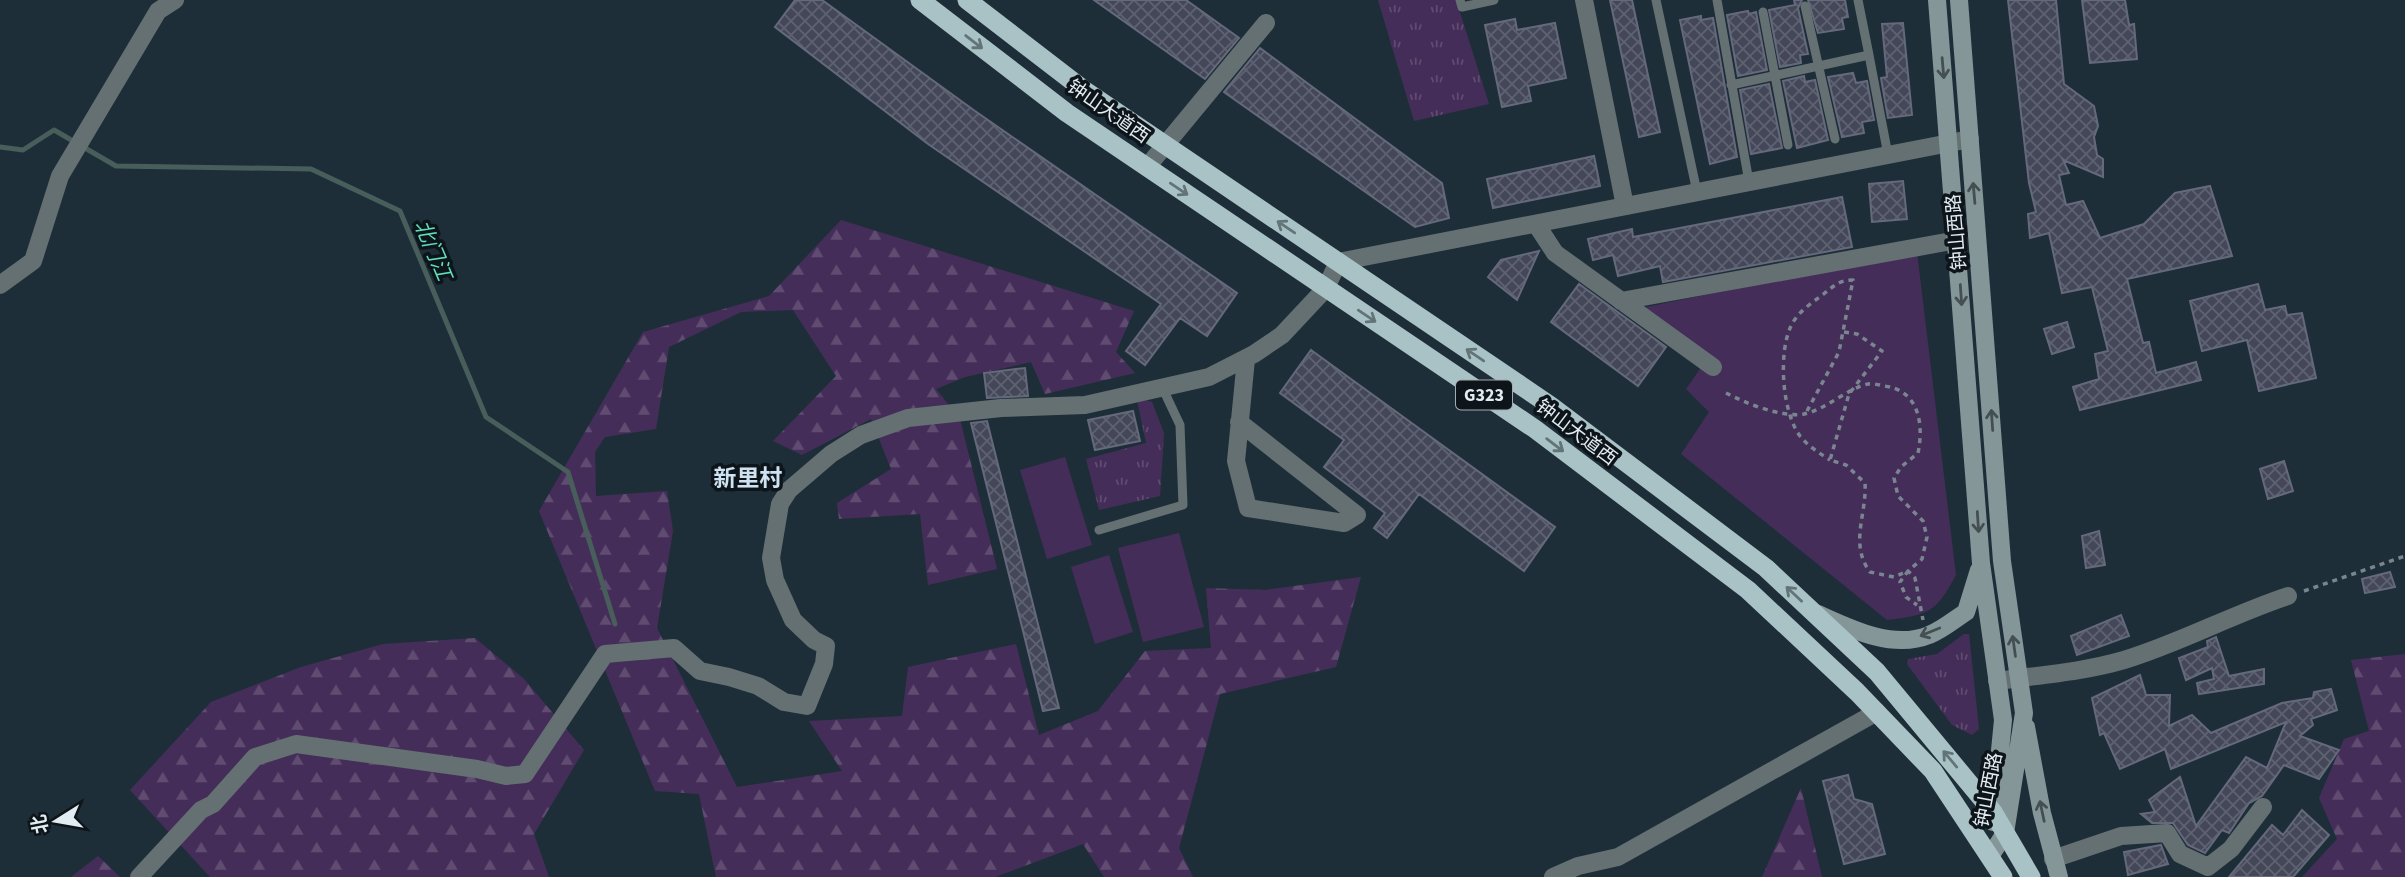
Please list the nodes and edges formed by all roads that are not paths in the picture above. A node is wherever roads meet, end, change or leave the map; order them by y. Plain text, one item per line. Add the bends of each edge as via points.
1 (174, 0) edge
2 (920, 0) edge
3 (967, 0) edge
4 (1460, 0) edge
5 (1494, 0) edge
6 (1584, 0) edge
7 (1656, 0) edge
8 (1717, 0) edge
9 (1858, 0) edge
10 (1937, 0) edge
11 (1959, 0) edge
12 (1805, 6) dead end
13 (1763, 12) dead end
14 (1266, 23) dead end
15 (1869, 55) junction
16 (1819, 66) junction
17 (1774, 76) junction
18 (1731, 85) junction
19 (1835, 139) dead end
20 (1970, 139) junction
21 (1949, 144) junction
22 (1165, 145) junction
23 (1788, 145) dead end
24 (1888, 155) junction
25 (1147, 167) junction
26 (1749, 183) junction
27 (1698, 192) junction
28 (1625, 206) junction
29 (1536, 224) junction
30 (1957, 240) junction
31 (1338, 262) junction
32 (0, 285) edge
33 (1326, 288) junction
34 (1621, 301) junction
35 (1245, 359) junction
36 (1713, 367) dead end
37 (1162, 387) junction
38 (1239, 422) junction
39 (1099, 530) dead end
40 (1981, 564) junction
41 (2288, 596) road end
42 (1814, 612) junction
43 (2019, 678) junction
44 (1997, 681) junction
45 (1877, 712) junction
46 (2024, 713) junction
47 (2263, 807) dead end
48 (1993, 812) junction
49 (2006, 833) junction
50 (1991, 855) junction
51 (2053, 859) junction
52 (139, 877) edge
53 (1553, 877) edge
54 (2003, 877) edge
55 (2031, 877) edge
56 (2059, 877) edge

1 - 32 street via 158,11 69,159 33,261
2 -> 25 highway, 钟山大道西 / G323 via 1067,113
3 - 22 highway, 钟山大道西 / G323
4 - 5 lane via 1462,7
6 - 28 street
7 - 27 lane
8 - 18 lane
9 - 15 lane
10 -> 21 main road, 钟山西路
11 - 20 main road, 钟山西路
12 - 16 lane
13 - 17 lane
14 - 22 street
15 - 16 lane
15 - 24 lane
16 - 17 lane
16 - 19 lane
17 - 18 lane
17 - 23 lane
18 - 26 lane
20 - 21 street
43 -> 20 main road, 钟山西路 via 2002,561
21 - 24 street
21 - 30 main road, 钟山西路
22 - 25 street
31 -> 22 highway, 钟山大道西 / G323
24 - 26 street
25 -> 33 highway, 钟山大道西 / G323
26 - 27 street
27 - 28 street
28 - 29 street
29 - 31 street
29 - 34 street via 1555,253
30 - 34 street
30 -> 40 main road, 钟山西路
31 - 33 street
42 -> 31 highway, 钟山大道西 / G323 via 1766,568 1551,406
33 - 35 street via 1282,335
33 -> 45 highway, 钟山大道西 / G323 via 1535,429 1748,590
34 - 36 street
35 - 37 street via 1209,377
35 - 38 street
37 - 39 lane via 1180,425 1183,505
37 - 52 street via 1085,405 908,418 861,435 789,490 780,504 771,558 775,580 793,620 827,646 807,706 785,702 758,686 700,671 674,648 605,654 525,774 506,776 296,744 256,757
38 - 38 street via 1236,461 1248,508 1344,523 1357,515
40 -> 42 main road via 1966,612 1928,636 1892,639 1863,634
40 - 44 main road, 钟山西路
41 - 43 street via 2124,659
48 -> 42 highway, 钟山大道西 / G323 via 1877,672
43 - 44 street
43 - 46 main road, 钟山西路
44 - 48 main road, 钟山西路 via 2003,720
45 - 50 highway, 钟山大道西 / G323 via 1933,771
45 - 53 street via 1618,857
46 - 49 main road, 钟山西路
51 -> 46 main road
47 - 51 street via 2231,849 2208,867 2180,854 2167,833 2121,836
48 - 49 highway, 钟山大道西 / G323
48 - 50 main road, 钟山西路
49 - 50 main road, 钟山西路
49 - 55 highway, 钟山大道西 / G323
50 - 54 highway, 钟山大道西 / G323
51 - 56 main road

